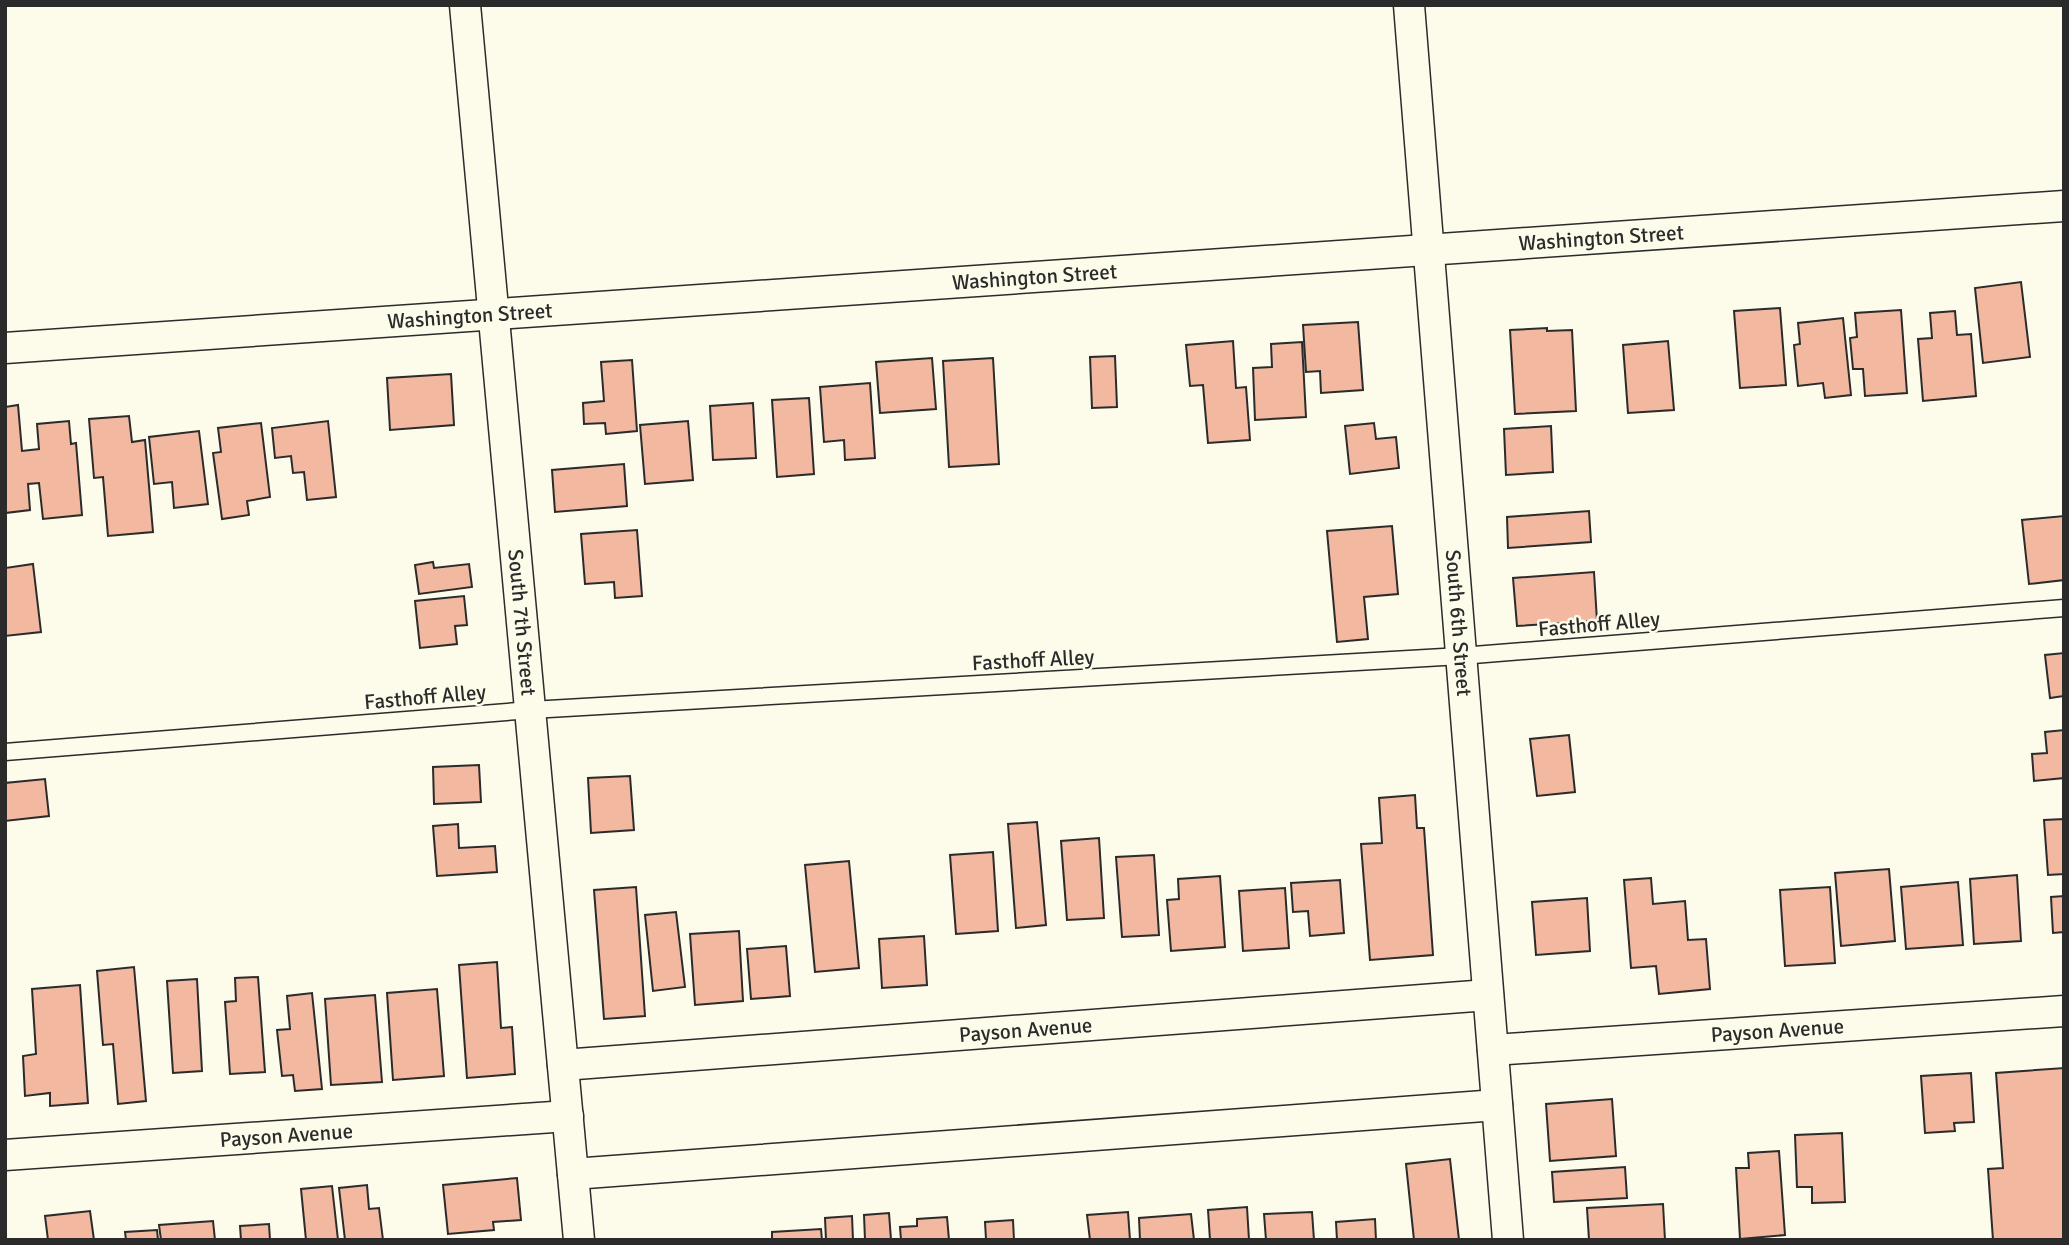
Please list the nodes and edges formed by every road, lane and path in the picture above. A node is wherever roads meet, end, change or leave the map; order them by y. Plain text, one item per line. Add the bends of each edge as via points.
1 (465, 5) edge
2 (1409, 5) edge
3 (2064, 206) edge
4 (1428, 250) junction
5 (493, 314) junction
6 (5, 348) edge
7 (2064, 608) edge
8 (1461, 656) junction
9 (531, 710) junction
10 (5, 752) edge
11 (1488, 995) junction
12 (2064, 1011) edge
13 (1493, 1050) junction
14 (563, 1065) junction
15 (1497, 1105) junction
16 (568, 1116) junction
17 (5, 1155) edge
18 (573, 1174) junction
19 (579, 1240) edge
20 (1508, 1240) edge

1 - 5 street, South 7th Street
2 - 4 street, South 6th Street
3 - 4 street, Washington Street
4 - 5 street, Washington Street
4 - 8 street, South 6th Street
5 - 6 street, Washington Street
5 - 9 street, South 7th Street
7 - 8 lane, Fasthoff Alley
8 - 9 lane, Fasthoff Alley
8 - 11 street, South 6th Street
9 - 10 lane, Fasthoff Alley
9 - 14 street, South 7th Street
11 - 13 street, South 6th Street
11 - 14 street, Payson Avenue
12 - 13 street, Payson Avenue
13 - 15 street, South 6th Street
14 - 16 street, South 7th Street
15 - 18 street
15 - 20 street, South 6th Street
16 - 17 street, Payson Avenue
16 - 18 street, South 7th Street
18 - 19 street, South 7th Street

